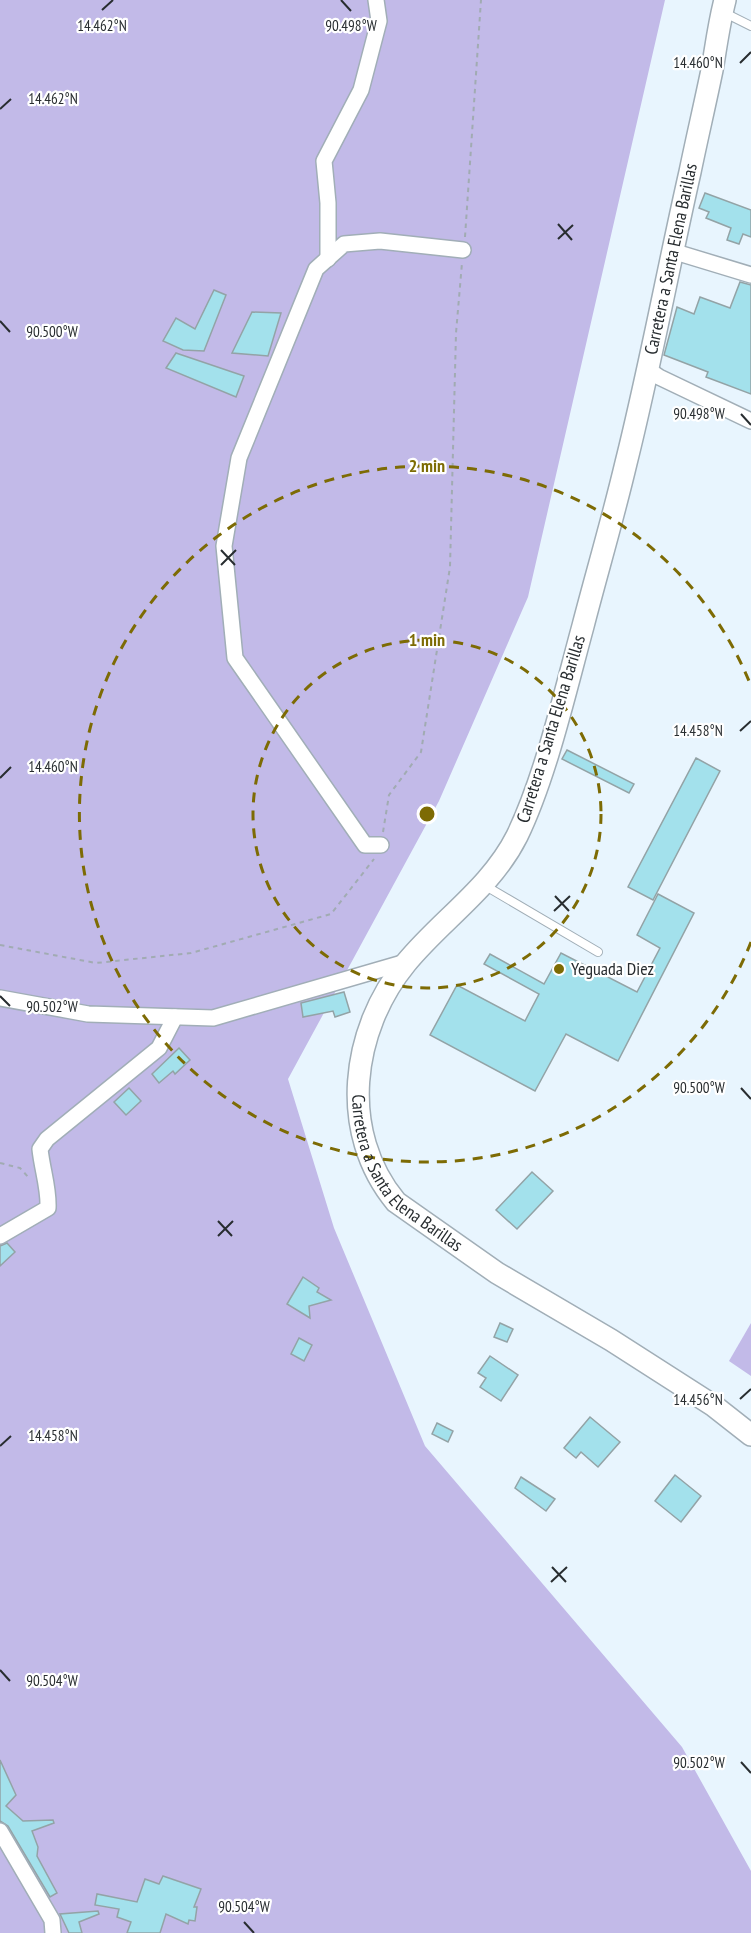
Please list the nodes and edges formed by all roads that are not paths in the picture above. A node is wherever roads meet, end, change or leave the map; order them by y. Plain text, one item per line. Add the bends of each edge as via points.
1 (376, 0) edge
2 (724, 6) edge
3 (751, 26) edge
4 (464, 250) road end
5 (672, 251) junction
6 (328, 259) junction
7 (751, 275) edge
8 (647, 369) junction
9 (751, 422) edge
10 (381, 845) road end
11 (483, 885) junction
12 (598, 952) dead end
13 (406, 962) junction
14 (0, 998) edge
15 (174, 1017) junction
16 (0, 1236) edge
17 (751, 1436) edge
18 (0, 1831) edge
19 (53, 1933) edge

1 - 6 street via 379,21 361,90 324,161
2 - 3 lane
2 - 5 main road, Carretera a Santa Elena Barillas
4 - 6 street via 381,242 344,244
5 - 7 street
5 - 8 main road, Carretera a Santa Elena Barillas
6 - 10 street via 316,269 239,458 224,546 235,658 364,845
8 - 9 street
8 - 11 main road, Carretera a Santa Elena Barillas via 624,473 539,777 516,839
11 - 12 lane
11 - 13 main road, Carretera a Santa Elena Barillas
13 - 15 street via 213,1018
13 - 17 main road, Carretera a Santa Elena Barillas via 370,1021 359,1065 360,1127 383,1186 396,1202 497,1273 714,1406
14 - 15 street via 88,1014
15 - 16 street via 159,1048 47,1140 40,1149 48,1208
18 - 19 street via 52,1920

